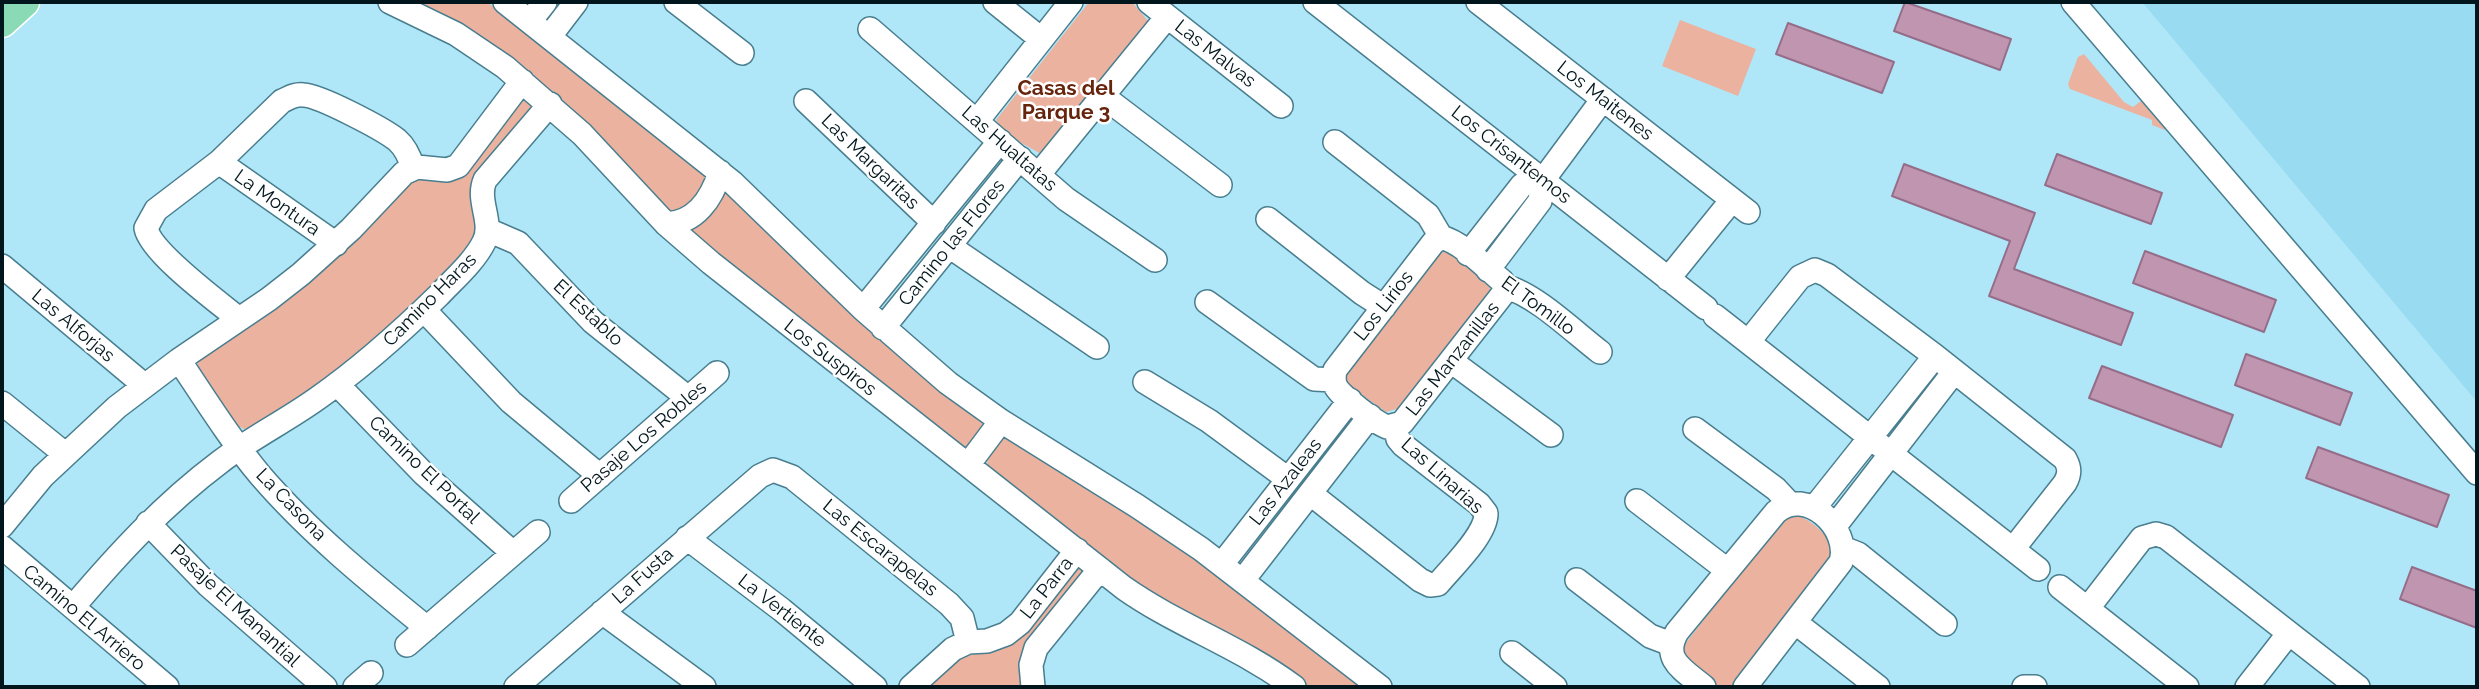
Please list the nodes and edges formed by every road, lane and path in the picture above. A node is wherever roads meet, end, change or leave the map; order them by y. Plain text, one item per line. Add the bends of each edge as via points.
1 (24, 2) edge
2 (390, 2) edge
3 (505, 2) edge
4 (545, 2) edge
5 (576, 2) edge
6 (676, 2) edge
7 (995, 2) edge
8 (1072, 2) edge
9 (1315, 2) edge
10 (1478, 2) edge
11 (2073, 2) edge
12 (1158, 9) edge
13 (530, 21) junction
14 (2, 22) edge
15 (870, 29) dead end
16 (550, 36) junction
17 (1041, 39) junction
18 (743, 53) dead end
19 (522, 81) junction
20 (1104, 97) junction
21 (1603, 99) junction
22 (806, 101) dead end
23 (550, 104) junction
24 (1281, 106) dead end
25 (977, 121) junction
26 (1000, 141) junction
27 (1335, 142) dead end
28 (1020, 158) junction
29 (219, 162) junction
30 (413, 168) junction
31 (720, 172) junction
32 (1039, 174) junction
33 (1543, 180) junction
34 (1220, 185) dead end
35 (1268, 219) dead end
36 (934, 223) junction
37 (667, 224) junction
38 (488, 230) junction
39 (1441, 237) junction
40 (336, 244) junction
41 (949, 246) junction
42 (1468, 254) junction
43 (1155, 260) dead end
44 (2, 266) edge
45 (1488, 270) junction
46 (1668, 279) junction
47 (1506, 288) junction
48 (1207, 302) dead end
49 (1384, 307) junction
50 (863, 309) junction
51 (424, 310) junction
52 (239, 320) junction
53 (883, 328) junction
54 (1749, 341) junction
55 (1097, 348) dead end
56 (1600, 352) dead end
57 (1935, 356) junction
58 (178, 360) junction
59 (1451, 360) junction
60 (1955, 372) junction
61 (717, 373) dead end
62 (1334, 380) junction
63 (1145, 383) dead end
64 (337, 384) junction
65 (144, 386) junction
66 (688, 398) junction
67 (1350, 400) junction
68 (2, 403) edge
69 (1370, 416) junction
70 (1001, 421) junction
71 (1395, 426) junction
72 (1695, 429) dead end
73 (1551, 435) dead end
74 (1871, 437) junction
75 (239, 448) junction
76 (1891, 453) junction
77 (65, 454) junction
78 (968, 465) junction
79 (773, 470) joint
80 (2477, 473) edge
81 (600, 476) junction
82 (1288, 479) junction
83 (1311, 494) junction
84 (571, 501) dead end
85 (1637, 501) dead end
86 (1790, 504) junction
87 (1814, 508) junction
88 (148, 523) junction
89 (2, 526) edge
90 (1835, 526) junction
91 (538, 532) dead end
92 (687, 537) junction
93 (2, 547) edge
94 (1843, 548) junction
95 (2013, 549) junction
96 (1077, 550) junction
97 (513, 553) junction
98 (1222, 564) junction
99 (1100, 569) junction
100 (2038, 569) dead end
101 (1727, 570) junction
102 (1243, 580) junction
103 (1577, 580) dead end
104 (2060, 587) dead end
105 (73, 607) junction
106 (2088, 608) junction
107 (603, 612) junction
108 (1796, 623) junction
109 (1945, 624) dead end
110 (427, 628) junction
111 (2289, 633) junction
112 (968, 642) junction
113 (1671, 644) junction
114 (407, 645) dead end
115 (1512, 653) dead end
116 (1689, 682) edge
117 (520, 686) edge
118 (167, 687) edge
119 (325, 687) edge
120 (704, 687) edge
121 (875, 687) edge
122 (911, 687) edge
123 (1033, 687) edge
124 (1294, 687) edge
125 (1379, 687) edge
126 (1555, 687) edge
127 (1745, 687) edge
128 (1878, 687) edge
129 (2024, 687) edge
130 (2035, 687) edge
131 (2187, 687) edge
132 (2247, 687) edge
133 (2358, 687) edge

1 - 14 main road
2 - 19 street, Los Suspiros via 456,34
3 - 13 street
4 - 13 street
5 - 16 street
6 - 18 street
7 - 17 street
8 - 17 street
9 - 33 street, Los Crisantemos
10 - 21 street, Los Maitenes
11 - 80 street
12 - 20 street
12 - 24 street, Las Malvas
13 - 16 street
15 - 25 street, Las Hualtatas
16 - 31 street
17 - 25 street
19 - 23 street, Los Suspiros
19 - 30 street via 458,166 447,170
20 - 32 street
20 - 34 street
21 - 33 street
21 - 46 street, Los Maitenes via 1740,206
22 - 36 street, Las Margaritas
23 - 37 street, Los Suspiros
23 - 38 street, Camino Haras via 485,180 482,195
25 - 26 street, Las Hualtatas
26 - 28 street, Las Hualtatas
26 - 36 street, Camino las Flores
27 - 39 street via 1428,215
28 - 32 street, Las Hualtatas
28 - 41 street, Camino las Flores
29 - 30 street, La Montura via 282,101 302,95 333,105 389,135 401,145
29 - 40 street, La Montura
29 - 52 street, La Montura via 156,210 146,228 156,246
30 - 40 street
31 - 37 street via 697,212
31 - 50 street
32 - 43 street, Las Hualtatas via 1066,199
33 - 42 street via 1522,185
33 - 45 street via 1540,201
33 - 46 street, Los Crisantemos
35 - 49 street
36 - 50 street, Camino las Flores
37 - 78 street, Los Suspiros
38 - 51 street, Camino Haras via 472,259
38 - 66 street, El Establo via 518,243 588,317
39 - 42 street, El Tomillo
39 - 49 street, Los Lirios
40 - 52 street
41 - 53 street, Camino las Flores
41 - 55 street
42 - 45 street, El Tomillo
44 - 65 street, Las Alforjas
45 - 47 street, El Tomillo
46 - 54 street, Los Crisantemos
47 - 56 street, El Tomillo via 1532,299
47 - 59 street, Las Manzanillas
48 - 62 street via 1314,379
49 - 62 street, Los Lirios via 1337,366
50 - 53 street
51 - 64 street, Camino Haras
51 - 81 street via 504,395
52 - 58 street
53 - 70 street via 947,383
54 - 57 street via 1800,277 1815,270
54 - 74 street, Los Crisantemos
57 - 60 street
57 - 74 street
58 - 65 street
58 - 75 street, La Casona
59 - 71 street, Las Manzanillas via 1405,420
59 - 73 street
60 - 76 street
60 - 95 street via 2068,466 2065,482
61 - 66 street, Pasaje Los Robles
62 - 67 street
63 - 82 street via 1209,421
64 - 75 street, Camino Haras
64 - 97 street, Camino El Portal via 424,474
65 - 77 street
66 - 81 street, Pasaje Los Robles
67 - 69 street
67 - 82 street, Las Azaleas
68 - 77 street
69 - 71 street via 1384,426
69 - 83 street, Las Azaleas
70 - 78 street
70 - 98 street
71 - 83 street, Las Linarias via 1403,445 1486,513 1480,533 1438,583 1420,580
72 - 86 street
74 - 76 street, Los Crisantemos
74 - 87 street
75 - 88 street, Camino Haras
75 - 110 street, La Casona via 324,540
76 - 90 street
76 - 95 street, Los Crisantemos
77 - 89 street
78 - 96 street, Los Suspiros
79 - 92 street, La Fusta
79 - 112 street, Las Escarapelas via 792,477 949,604 961,618
81 - 84 street, Pasaje Los Robles
82 - 98 street, Las Azaleas
83 - 102 street, Las Azaleas
85 - 101 street
86 - 87 street
86 - 101 street via 1776,512
87 - 90 street
88 - 105 street, Camino Haras
88 - 119 street, Pasaje El Manantial via 208,585
90 - 94 street
91 - 97 street
92 - 107 street, La Fusta
92 - 121 street, La Vertiente
93 - 105 street, Camino El Arriero
94 - 108 street via 1836,570
94 - 109 street via 1858,554
95 - 100 street, Los Crisantemos
96 - 99 street, Los Suspiros
96 - 112 street, La Parra via 1013,629 994,639
97 - 110 street
98 - 102 street
99 - 123 street via 1036,648 1031,665
99 - 124 street, Los Suspiros via 1150,605 1249,657
101 - 113 street
102 - 125 street
103 - 113 street via 1650,636
104 - 106 street
105 - 118 street, Camino El Arriero
106 - 111 street via 2142,538 2156,534 2166,537
106 - 131 street
107 - 117 street, La Fusta
107 - 120 street
108 - 127 street
108 - 128 street
110 - 114 street
111 - 132 street
111 - 133 street
112 - 122 street, La Parra via 953,649
113 - 116 street via 1675,662
115 - 126 street
129 - 130 street

